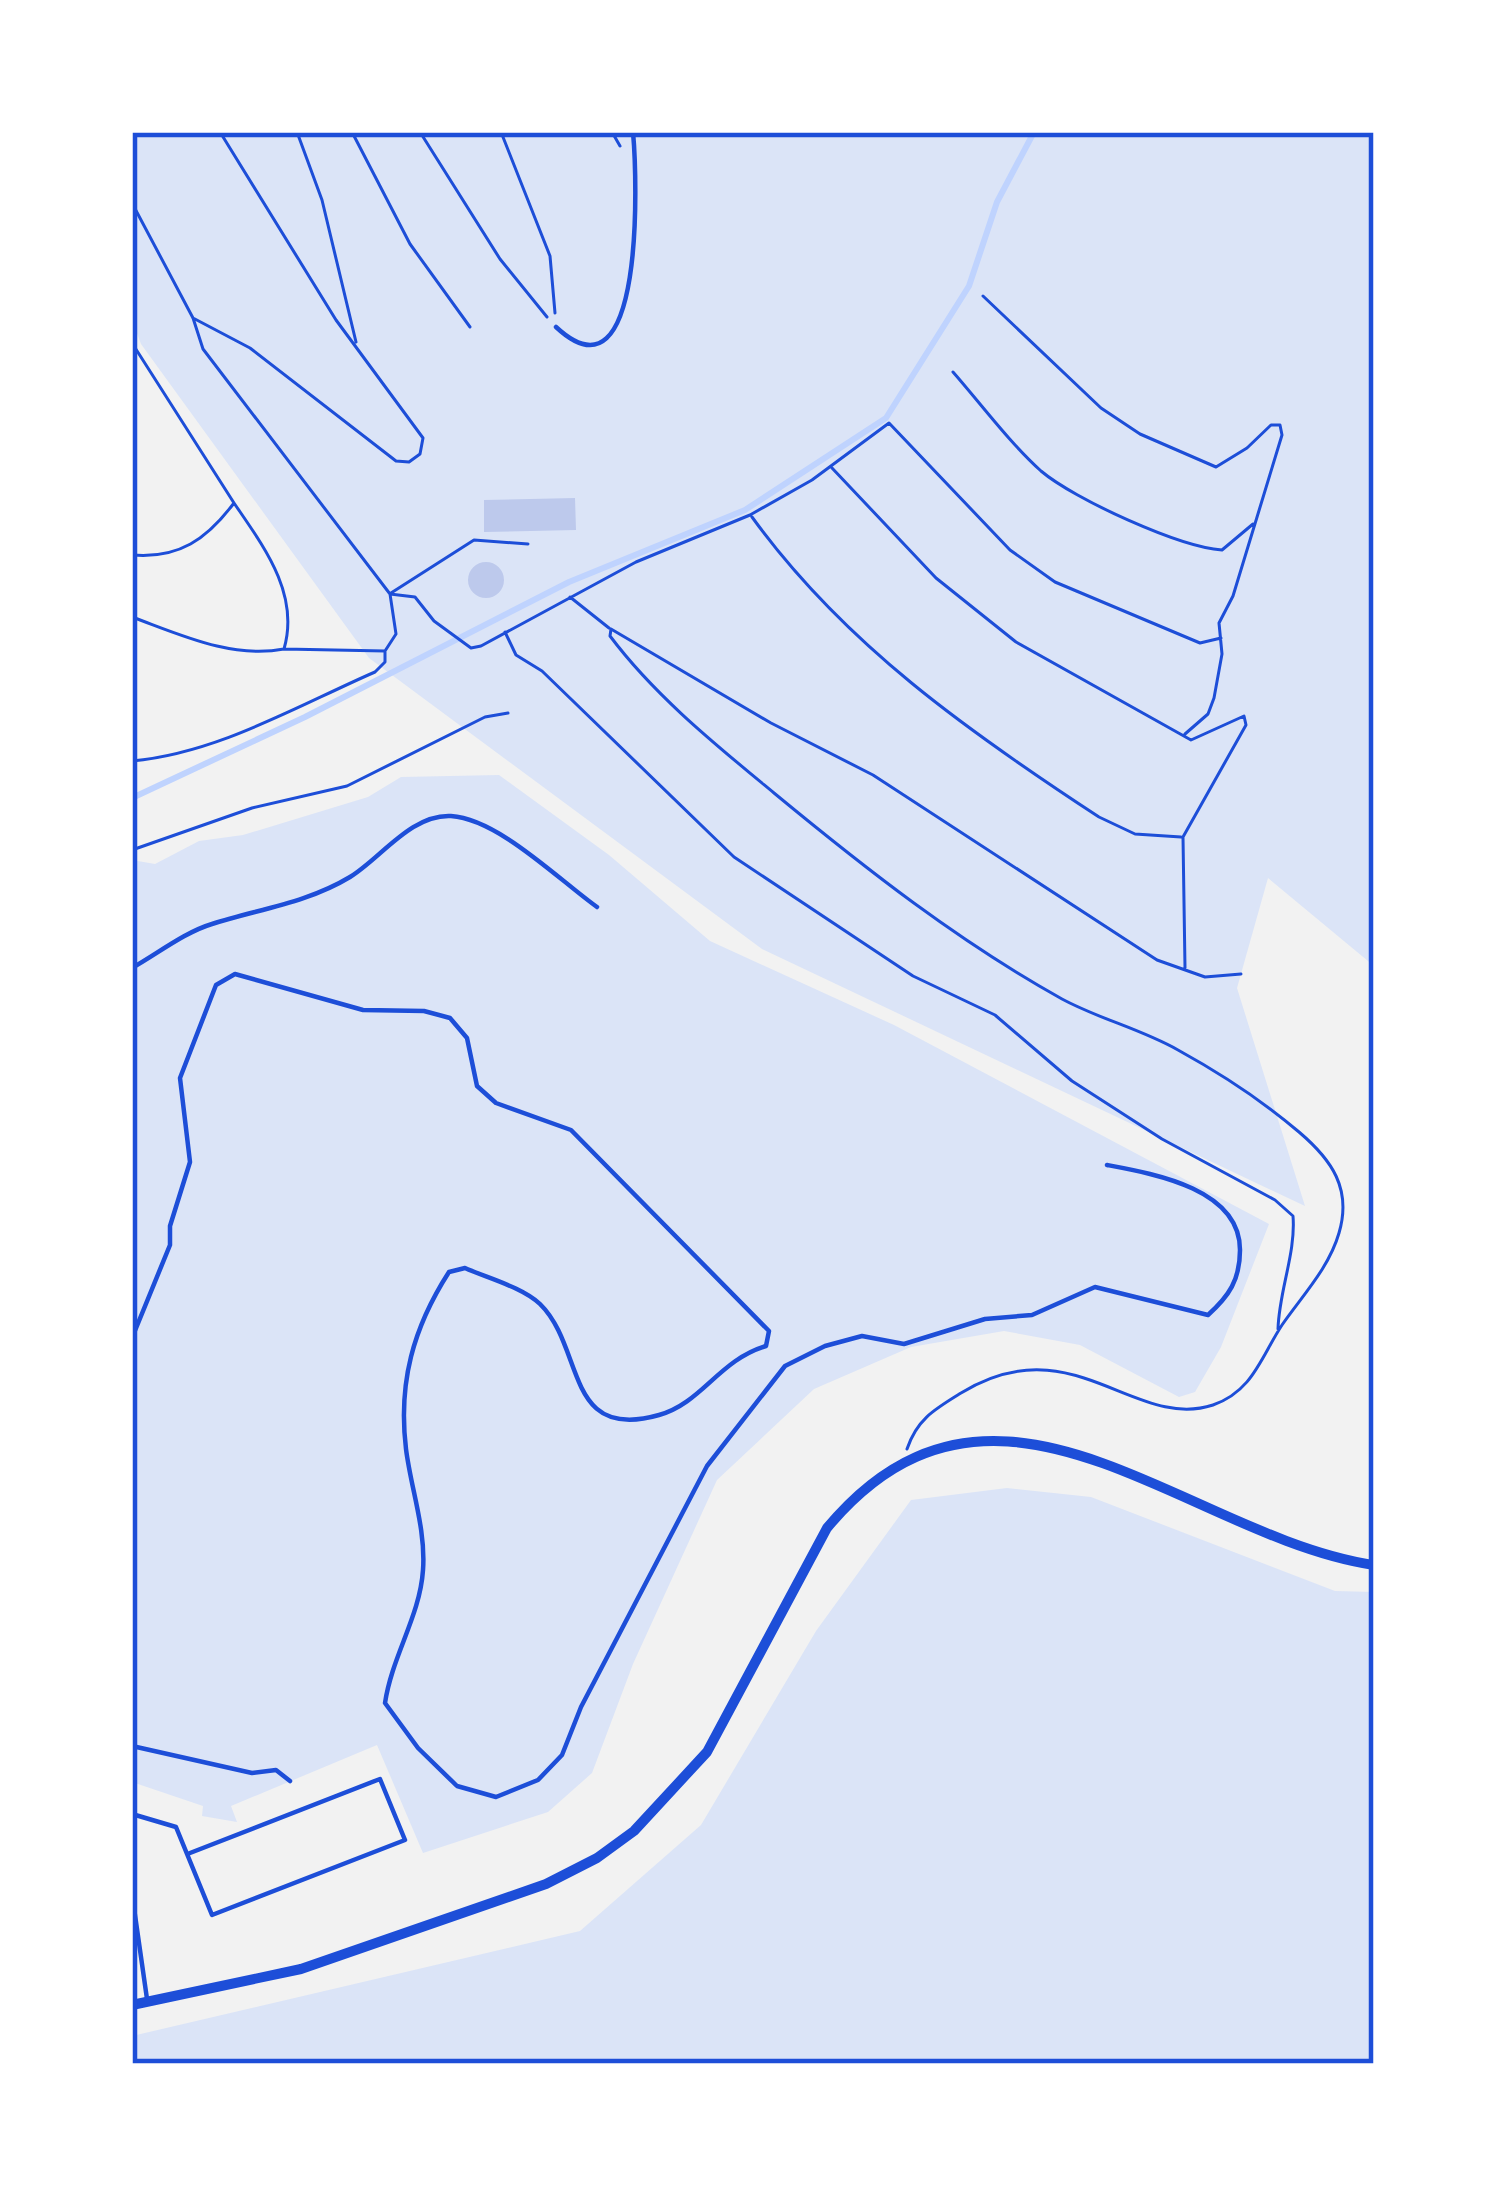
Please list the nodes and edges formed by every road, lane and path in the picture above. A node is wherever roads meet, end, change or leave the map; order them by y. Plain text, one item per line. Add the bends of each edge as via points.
1 (220, 132) edge
2 (297, 132) edge
3 (352, 132) edge
4 (420, 132) edge
5 (501, 132) edge
6 (633, 132) edge
7 (132, 203) edge
8 (983, 296) dead end
9 (193, 318) junction
10 (470, 327) dead end
11 (556, 327) junction
12 (132, 343) edge
13 (356, 344) junction
14 (952, 372) dead end
15 (830, 466) junction
16 (234, 503) junction
17 (750, 515) junction
18 (1254, 523) junction
19 (528, 544) dead end
20 (132, 555) edge
21 (389, 594) junction
22 (570, 597) junction
23 (132, 617) edge
24 (611, 629) junction
25 (505, 632) junction
26 (1221, 638) junction
27 (284, 649) junction
28 (385, 652) junction
29 (508, 713) dead end
30 (1184, 735) junction
31 (132, 761) edge
32 (1183, 837) junction
33 (132, 850) edge
34 (596, 907) dead end
35 (132, 968) edge
36 (1185, 970) junction
37 (1241, 974) dead end
38 (1107, 1165) dead end
39 (1278, 1331) junction
40 (132, 1338) edge
41 (902, 1465) junction
42 (1374, 1565) edge
43 (132, 1746) edge
44 (290, 1781) dead end
45 (132, 1814) edge
46 (190, 1853) junction
47 (132, 1894) edge
48 (147, 2004) junction
49 (132, 2005) edge

1 - 13 path
2 - 13 path
3 - 10 path via 410,244
4 - 11 path via 500,260
5 - 11 path via 550,256
6 - 11 lane via 638,206 617,326 592,348
7 - 9 path
8 - 18 path via 1101,408 1159,442 1216,466 1280,425
9 - 13 path via 250,348 379,449 409,462 423,438
9 - 21 path via 203,349
12 - 16 path
14 - 18 path via 1042,472 1080,494 1197,548 1222,550
15 - 17 path
15 - 26 path via 889,423 1010,550 1055,582 1200,643
15 - 30 path via 936,578 1016,642
16 - 20 path via 210,536 161,557
16 - 27 path via 285,593 291,624
17 - 22 path
17 - 32 path via 894,673 1099,817 1135,834
18 - 26 path
19 - 21 path via 474,540
21 - 25 path via 415,597 471,648
21 - 28 path via 396,634
22 - 24 path
22 - 25 path
23 - 27 path via 216,647
24 - 36 path via 873,775 1013,872
24 - 39 path via 631,664 718,747 965,943 1067,1002 1178,1050 1298,1131 1332,1166 1345,1190 1340,1231
25 - 39 path via 516,655 734,857 913,976 995,1015 1072,1081 1293,1216
26 - 30 path via 1208,714
27 - 28 path
28 - 31 path via 375,672 241,732
29 - 33 path via 347,786 252,808
30 - 32 path via 1204,738 1244,716
32 - 36 path
34 - 35 lane via 496,830 446,815 409,830 326,889 206,925
36 - 37 path
38 - 40 lane via 1206,1196 1231,1216 1240,1263 1231,1294 1208,1315 1095,1287 1032,1315 985,1319 904,1344 862,1336 785,1366 707,1466 562,1755 538,1780 496,1797 457,1786 385,1703 424,1565 404,1387 411,1347 440,1285 465,1268 540,1304 585,1398 599,1414 626,1418 660,1415 697,1394 736,1355 766,1346 769,1331 571,1130 496,1103 476,1086 467,1038 450,1018 362,1010 235,974 216,985 180,1078 190,1162 170,1245
39 - 41 path via 1258,1372 1235,1394 1189,1410 1037,1368 990,1375 914,1427
41 - 42 street via 969,1443 1058,1446 1313,1552
41 - 48 street via 854,1496 827,1528 707,1752 634,1831 597,1858 546,1884 301,1969
43 - 44 lane via 252,1773 276,1770
45 - 46 lane via 176,1827
46 - 46 lane via 380,1779 405,1840 212,1915
47 - 48 lane
48 - 49 street

